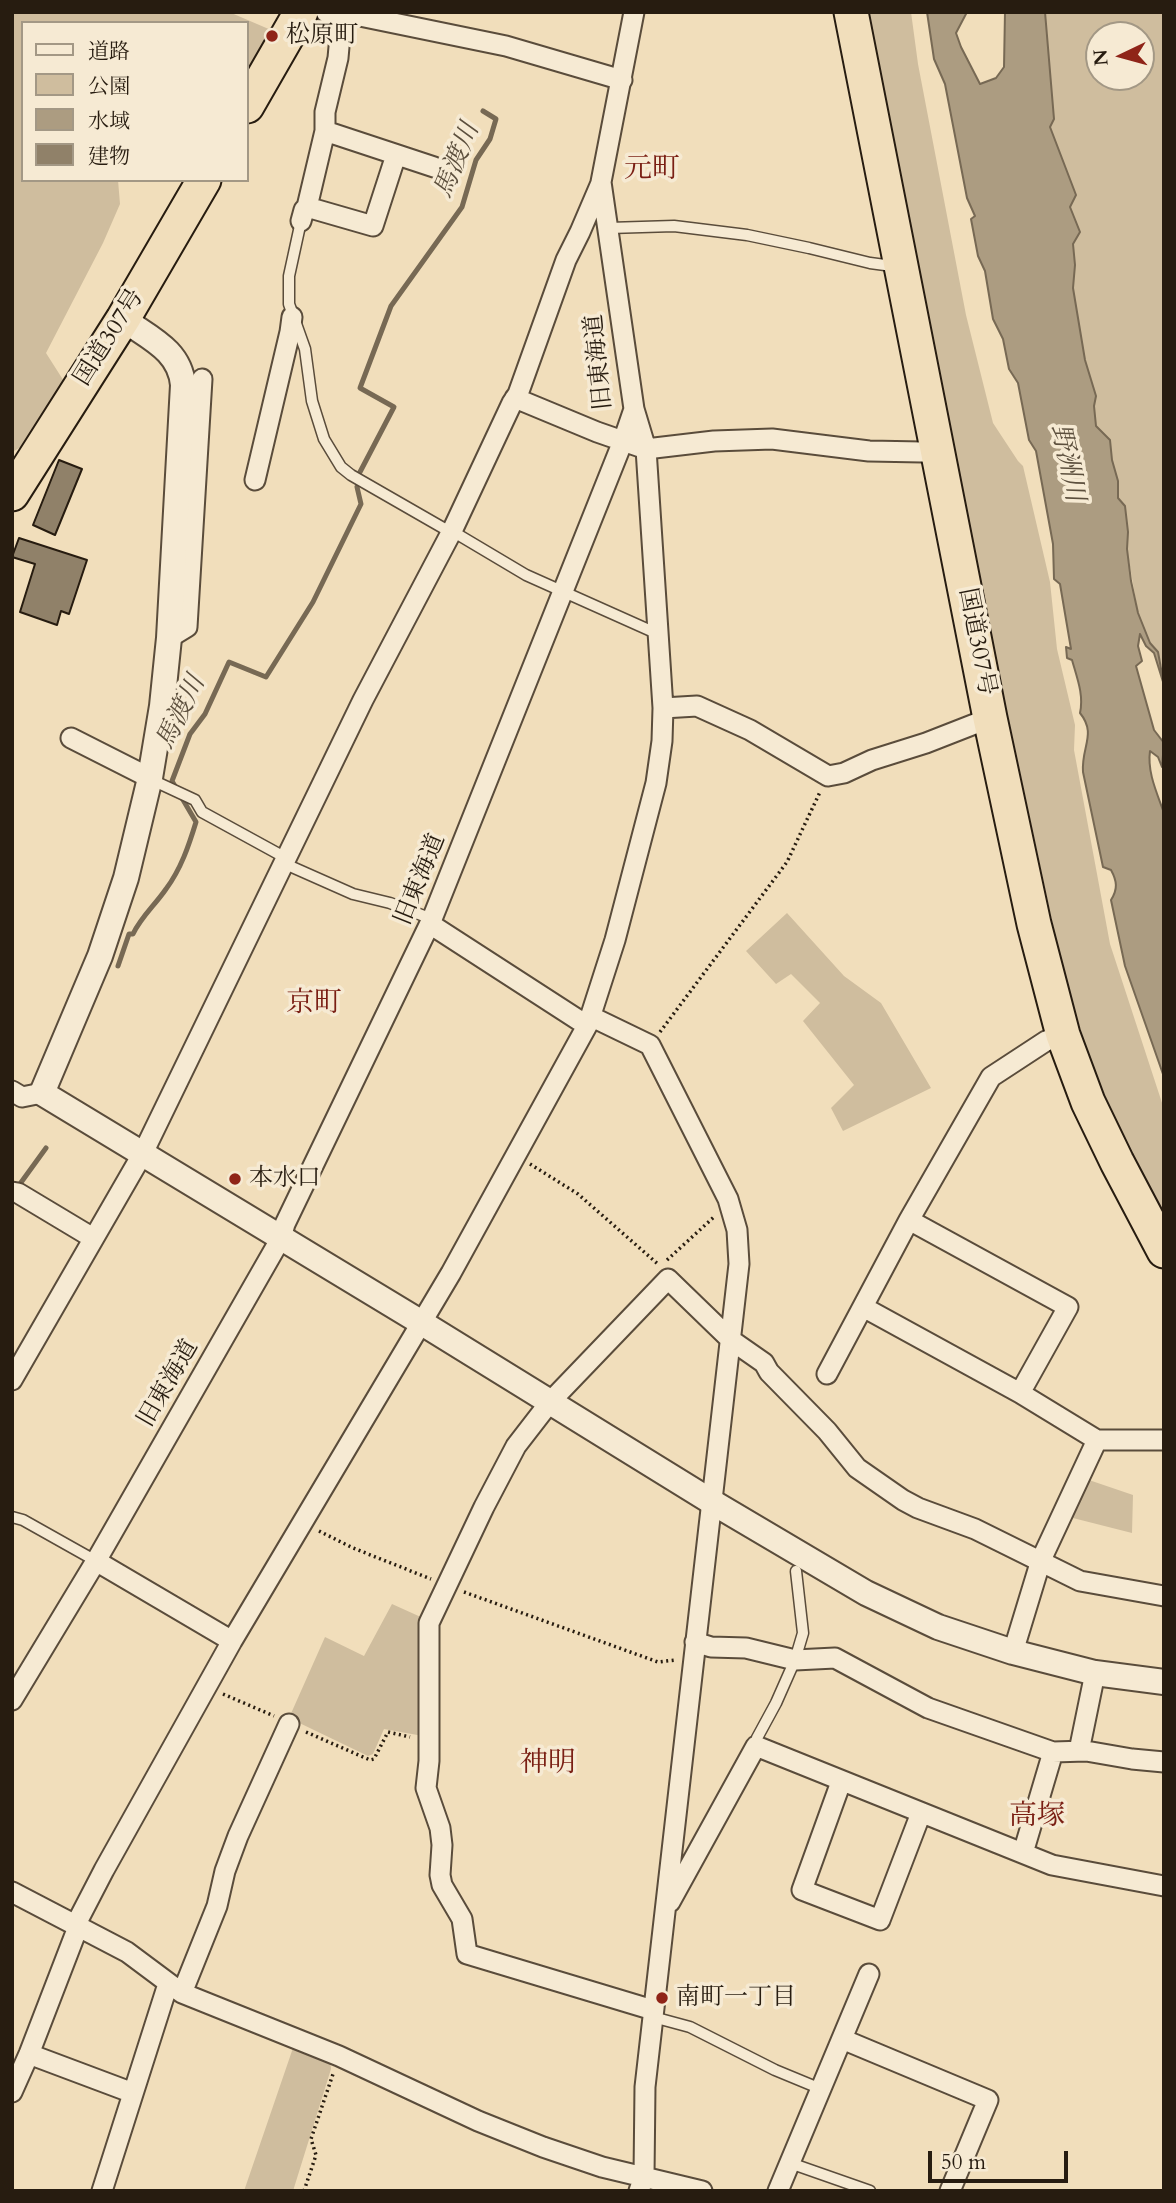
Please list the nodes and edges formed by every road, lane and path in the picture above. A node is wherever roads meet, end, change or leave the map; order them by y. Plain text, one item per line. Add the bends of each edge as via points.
1 (302, 12) edge
2 (634, 12) edge
3 (851, 12) edge
4 (334, 13) edge
5 (622, 80) junction
6 (248, 104) edge
7 (325, 131) junction
8 (396, 155) junction
9 (434, 167) dead end
10 (203, 182) edge
11 (601, 182) junction
12 (304, 214) junction
13 (609, 228) junction
14 (885, 265) dead end
15 (292, 317) junction
16 (123, 319) junction
17 (202, 379) dead end
18 (515, 398) junction
19 (634, 409) junction
20 (623, 442) junction
21 (646, 449) junction
22 (939, 450) junction
23 (255, 480) dead end
24 (12, 494) edge
25 (452, 531) junction
26 (563, 591) junction
27 (658, 634) junction
28 (169, 638) junction
29 (663, 708) junction
30 (990, 718) junction
31 (71, 738) dead end
32 (828, 776) junction
33 (160, 783) junction
34 (285, 860) junction
35 (431, 922) junction
36 (589, 1020) junction
37 (1063, 1035) junction
38 (650, 1045) junction
39 (12, 1091) edge
40 (42, 1093) junction
41 (143, 1153) junction
42 (517, 1156) junction
43 (15, 1193) edge
44 (730, 1203) junction
45 (909, 1220) junction
46 (93, 1238) junction
47 (281, 1238) junction
48 (1164, 1251) edge
49 (664, 1273) junction
50 (863, 1307) junction
51 (422, 1322) junction
52 (731, 1340) junction
53 (827, 1374) dead end
54 (12, 1380) edge
55 (1020, 1393) junction
56 (550, 1402) junction
57 (1097, 1440) junction
58 (1164, 1440) edge
59 (712, 1502) junction
60 (12, 1517) edge
61 (302, 1521) junction
62 (1041, 1560) junction
63 (96, 1561) junction
64 (796, 1571) dead end
65 (447, 1586) junction
66 (1164, 1596) edge
67 (232, 1641) junction
68 (694, 1650) junction
69 (1013, 1652) junction
70 (795, 1660) junction
71 (1095, 1673) junction
72 (1164, 1682) edge
73 (207, 1687) junction
74 (12, 1700) edge
75 (289, 1724) junction
76 (430, 1741) junction
77 (756, 1746) junction
78 (1079, 1751) junction
79 (1053, 1752) junction
80 (1164, 1762) edge
81 (841, 1782) junction
82 (922, 1813) junction
83 (1023, 1853) junction
84 (1164, 1886) edge
85 (12, 1892) edge
86 (664, 1912) junction
87 (76, 1927) junction
88 (869, 1974) dead end
89 (175, 1988) junction
90 (653, 2014) junction
91 (842, 2039) junction
92 (29, 2054) junction
93 (339, 2056) junction
94 (821, 2089) junction
95 (12, 2092) edge
96 (133, 2093) junction
97 (790, 2163) junction
98 (642, 2183) edge
99 (102, 2191) edge
100 (304, 2191) edge
101 (702, 2191) edge
102 (778, 2191) edge
103 (870, 2191) edge
104 (950, 2191) edge

1 - 6 highway
2 - 5 street, 旧東海道
3 - 22 highway, 国道307号
4 - 5 street via 506,46
4 - 7 street via 338,58
5 - 11 street, 旧東海道
7 - 8 street
7 - 12 street
8 - 9 street
8 - 12 street via 373,226
10 - 16 highway, 国道307号
11 - 13 street, 旧東海道
11 - 18 street via 566,260
12 - 15 lane via 289,276
13 - 14 lane via 674,226 747,235
13 - 19 street, 旧東海道
15 - 23 street
15 - 25 lane via 305,349 317,420 341,467
16 - 24 highway, 国道307号
16 - 28 street via 170,353 181,371
17 - 28 street via 187,627
18 - 20 street
18 - 25 street
19 - 20 street, 旧東海道
19 - 21 street
20 - 21 street
20 - 26 street, 旧東海道
21 - 22 street via 772,439 869,451
21 - 27 street
22 - 30 highway, 国道307号
25 - 26 lane via 526,576
25 - 34 street
26 - 27 lane
26 - 35 street, 旧東海道
27 - 29 street
28 - 33 street
29 - 32 street via 697,706 750,730
29 - 36 street via 656,783
30 - 32 street
30 - 37 highway, 国道307号
31 - 33 street
32 - 38 path via 787,862
33 - 34 lane via 195,800 202,812
33 - 40 street via 100,956
34 - 35 lane via 353,894 390,903
34 - 41 street
35 - 36 street via 580,1021
35 - 47 street, 旧東海道
36 - 38 street
36 - 42 street
37 - 45 street via 991,1077
37 - 48 highway, 国道307号 via 1088,1102
38 - 44 street
39 - 40 street via 22,1097
40 - 41 street
41 - 46 street
41 - 47 street
42 - 49 path via 578,1194
42 - 51 street
43 - 46 street
44 - 49 path
44 - 52 street via 739,1264
45 - 50 street
45 - 55 street via 1068,1307
46 - 54 street
47 - 51 street
47 - 63 street, 旧東海道
49 - 52 street
49 - 56 street
50 - 53 street
50 - 55 street
51 - 56 street
51 - 61 street
52 - 59 street
52 - 62 street via 764,1363 858,1468 903,1500
55 - 57 street
56 - 59 street
56 - 65 street via 508,1458
57 - 58 street
57 - 62 street
59 - 68 street
59 - 69 street via 866,1593 938,1627
60 - 63 lane
61 - 65 path via 353,1548
61 - 67 street
62 - 66 street via 1080,1581
62 - 69 street
63 - 67 street
63 - 74 street, 旧東海道
64 - 70 lane via 803,1633
65 - 68 path via 658,1662
65 - 76 street via 429,1623
67 - 73 street
68 - 70 street via 746,1648
68 - 86 street
69 - 71 street
70 - 77 lane
70 - 79 street via 835,1658 928,1708
71 - 72 street
71 - 78 street
73 - 75 path
73 - 87 street
75 - 76 path via 370,1760 388,1732
75 - 89 street via 238,1836 217,1906
76 - 90 street via 426,1788 440,1828 440,1875 462,1919 467,1954
77 - 81 street
77 - 86 street
78 - 79 street
78 - 80 street
79 - 83 street
81 - 82 street
81 - 82 street via 802,1890 880,1920
82 - 83 street
83 - 84 street via 1052,1865
85 - 87 street
86 - 90 street
87 - 89 street via 127,1952
87 - 92 street
88 - 91 street
89 - 93 street
89 - 96 street
90 - 94 lane
90 - 98 street
91 - 94 street
91 - 104 street via 988,2100
92 - 95 street
92 - 96 street
93 - 98 street via 478,2121
93 - 100 path via 311,2139 316,2155
94 - 97 street
96 - 99 street
97 - 102 street
97 - 103 lane
98 - 101 street

